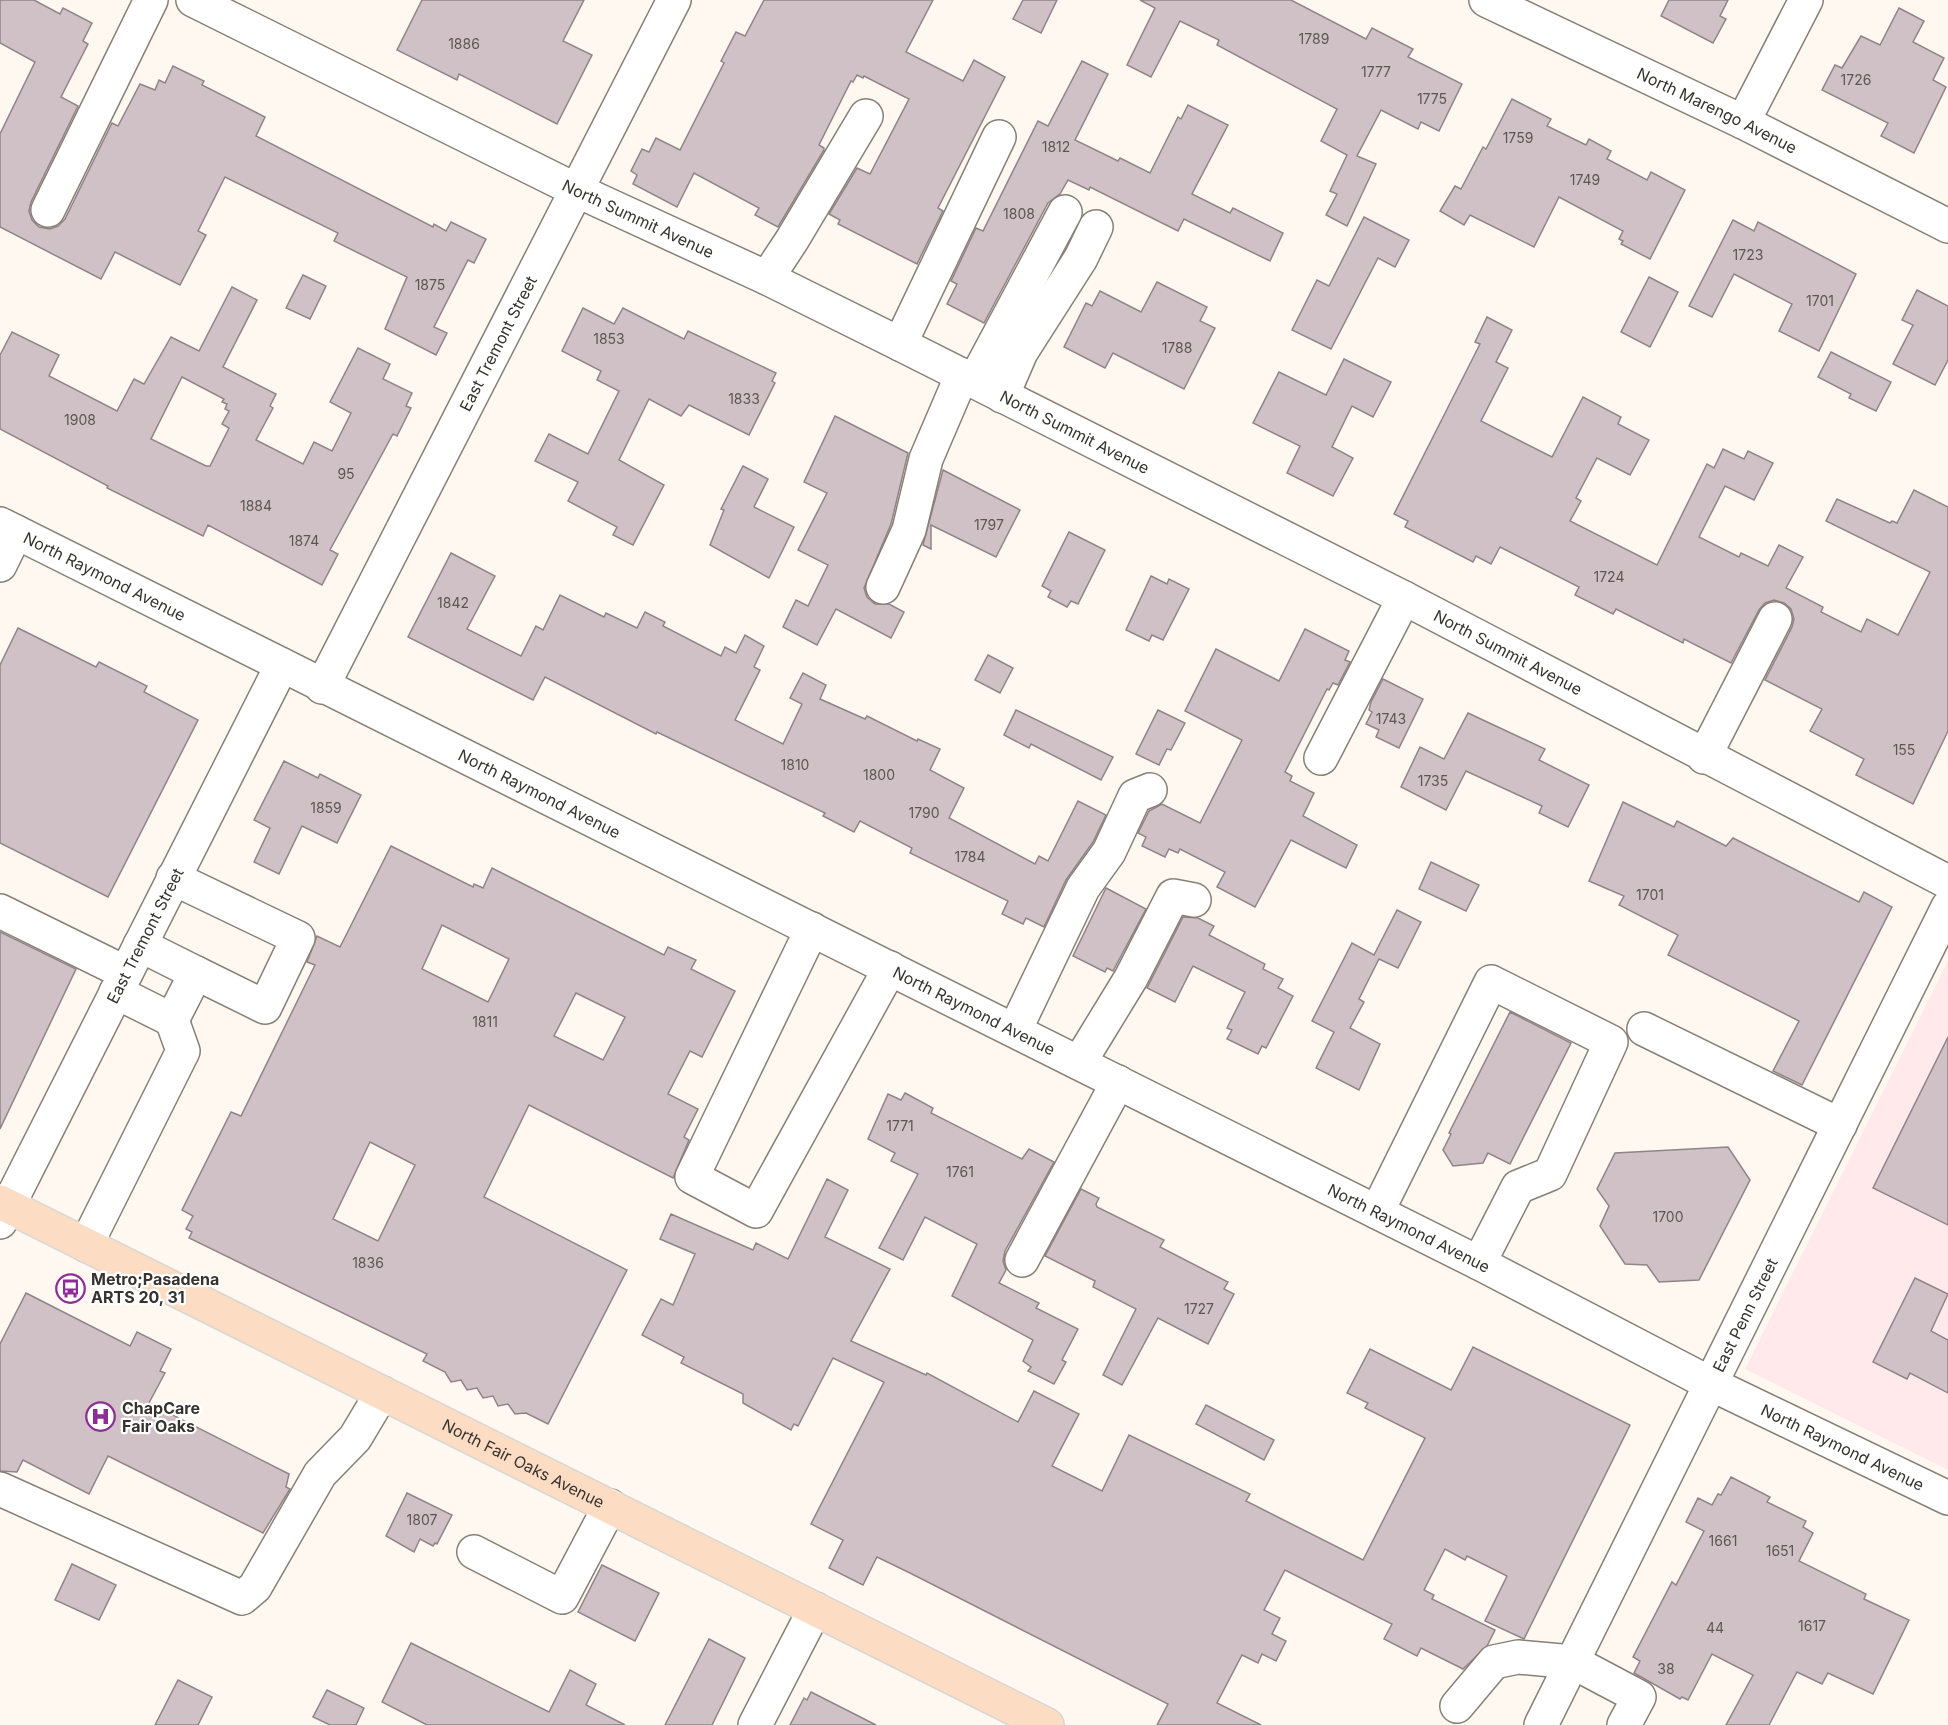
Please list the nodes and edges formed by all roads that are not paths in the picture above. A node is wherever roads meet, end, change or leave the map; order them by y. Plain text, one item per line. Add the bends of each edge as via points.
1 (151, 0) edge
2 (674, 0) edge
3 (1486, 0) edge
4 (1806, 0) edge
5 (201, 2) edge
6 (866, 116) dead end
7 (1743, 122) junction
8 (999, 137) dead end
9 (578, 191) junction
10 (48, 210) dead end
11 (1065, 212) dead end
12 (1946, 221) edge
13 (1096, 227) dead end
14 (767, 278) junction
15 (900, 344) junction
16 (979, 384) junction
17 (8, 528) edge
18 (0, 565) edge
19 (883, 587) dead end
20 (1404, 598) junction
21 (1775, 619) dead end
22 (282, 665) junction
23 (322, 687) junction
24 (1704, 757) junction
25 (1322, 758) dead end
26 (1150, 790) dead end
27 (173, 878) junction
28 (1948, 882) edge
29 (1194, 900) dead end
30 (1948, 907) edge
31 (0, 911) edge
32 (812, 929) junction
33 (890, 968) junction
34 (127, 970) junction
35 (196, 973) junction
36 (172, 1020) junction
37 (1644, 1029) dead end
38 (1015, 1030) junction
39 (1079, 1063) junction
40 (1118, 1082) junction
41 (1840, 1125) junction
42 (2, 1210) edge
43 (1377, 1212) junction
44 (86, 1245) junction
45 (1022, 1260) dead end
46 (1479, 1263) junction
47 (1711, 1384) junction
48 (382, 1393) junction
49 (0, 1489) edge
50 (1948, 1498) edge
51 (610, 1506) junction
52 (474, 1552) dead end
53 (815, 1609) junction
54 (1573, 1662) junction
55 (1456, 1706) dead end
56 (756, 1725) edge
57 (1047, 1725) edge
58 (1541, 1725) edge
59 (1624, 1725) edge

1 - 10 street
2 - 9 street, East Tremont Street
3 - 7 street, North Marengo Avenue
4 - 7 street
5 - 9 street, North Summit Avenue
6 - 14 street
7 - 12 street, North Marengo Avenue
8 - 15 street
9 - 14 street, North Summit Avenue
9 - 23 street, East Tremont Street
11 - 16 street
13 - 16 street via 1022,352
14 - 15 street, North Summit Avenue
15 - 16 street, North Summit Avenue
16 - 19 street via 926,459 909,530
16 - 20 street, North Summit Avenue
17 - 18 street
17 - 22 street, North Raymond Avenue
20 - 24 street, North Summit Avenue
20 - 25 street
21 - 24 street
22 - 23 street, North Raymond Avenue
22 - 27 street, East Tremont Street
23 - 32 street, North Raymond Avenue
24 - 28 street, North Summit Avenue
26 - 38 street via 1135,796 1109,852 1083,888
27 - 34 street, East Tremont Street
27 - 35 street via 298,938 265,1006
29 - 39 street via 1173,896 1131,978
30 - 41 street, East Penn Street
31 - 34 street
32 - 33 street, North Raymond Avenue
32 - 33 street via 692,1178 756,1211
33 - 38 street, North Raymond Avenue
34 - 35 street
34 - 36 street
34 - 42 street, East Tremont Street
35 - 36 street
36 - 44 street via 183,1051
37 - 41 street
38 - 39 street, North Raymond Avenue
39 - 40 street, North Raymond Avenue
40 - 43 street, North Raymond Avenue
40 - 45 street
41 - 47 street, East Penn Street
42 - 44 main road, North Fair Oaks Avenue
43 - 46 street, North Raymond Avenue
43 - 46 street via 1491,982 1611,1042 1550,1174 1518,1187
44 - 48 main road, North Fair Oaks Avenue
46 - 47 street, North Raymond Avenue
47 - 50 street, North Raymond Avenue
47 - 54 street, East Penn Street
48 - 49 street via 355,1438 320,1474 255,1587 242,1598
48 - 51 main road, North Fair Oaks Avenue
51 - 52 street via 562,1597
51 - 53 main road, North Fair Oaks Avenue
53 - 56 street
53 - 57 main road, North Fair Oaks Avenue
54 - 55 street via 1518,1657 1494,1662
54 - 58 street, East Penn Street
54 - 59 street via 1639,1697

